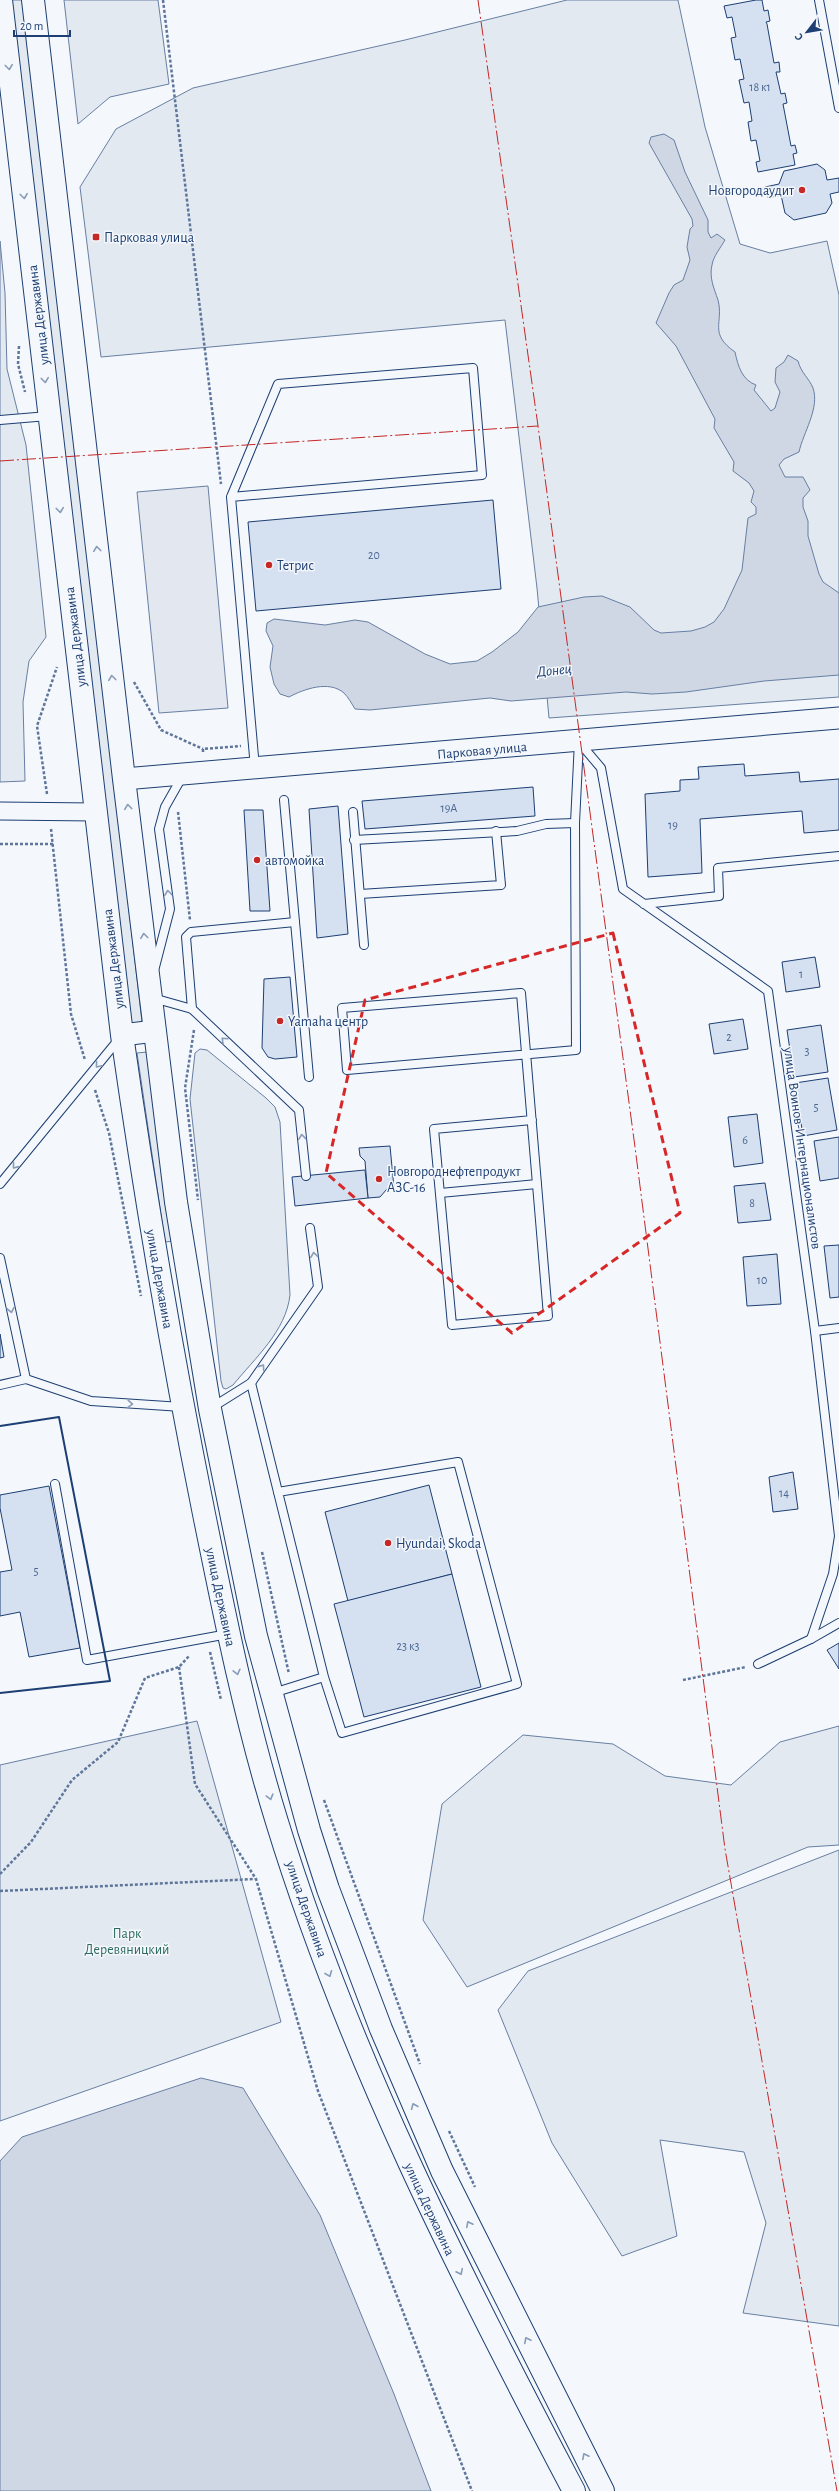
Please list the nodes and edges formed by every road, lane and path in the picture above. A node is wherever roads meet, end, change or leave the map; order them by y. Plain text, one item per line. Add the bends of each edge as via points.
1 (1, 0) edge
2 (33, 0) edge
3 (163, 0) edge
4 (819, 0) edge
5 (839, 108) edge
6 (49, 416) junction
7 (0, 420) edge
8 (222, 488) dead end
9 (231, 497) junction
10 (133, 680) dead end
11 (839, 718) edge
12 (240, 739) dead end
13 (579, 741) junction
14 (203, 749) junction
15 (255, 768) junction
16 (206, 773) junction
17 (184, 774) junction
18 (124, 779) junction
19 (284, 800) dead end
20 (181, 806) dead end
21 (0, 811) edge
22 (95, 812) junction
23 (353, 812) dead end
24 (575, 823) junction
25 (496, 831) junction
26 (354, 840) junction
27 (0, 844) edge
28 (53, 844) dead end
29 (839, 856) edge
30 (360, 894) junction
31 (644, 904) junction
32 (295, 922) junction
33 (191, 932) junction
34 (364, 945) dead end
35 (151, 992) junction
36 (194, 1012) junction
37 (155, 1031) junction
38 (122, 1035) junction
39 (527, 1054) junction
40 (309, 1077) dead end
41 (532, 1120) junction
42 (306, 1176) dead end
43 (0, 1184) edge
44 (538, 1184) junction
45 (440, 1193) junction
46 (199, 1208) dead end
47 (310, 1228) dead end
48 (0, 1258) edge
49 (839, 1328) edge
50 (816, 1331) junction
51 (26, 1379) junction
52 (251, 1383) junction
53 (0, 1385) edge
54 (182, 1407) junction
55 (210, 1408) junction
56 (55, 1484) dead end
57 (278, 1492) junction
58 (261, 1548) dead end
59 (839, 1623) edge
60 (218, 1636) junction
61 (811, 1639) junction
62 (758, 1664) joint
63 (179, 1666) junction
64 (324, 1677) junction
65 (684, 1680) dead end
66 (292, 1687) junction
67 (271, 1694) junction
68 (322, 1795) dead end
69 (0, 1874) edge
70 (256, 1879) junction
71 (0, 1891) edge
72 (421, 2066) dead end
73 (445, 2124) dead end
74 (478, 2195) dead end
75 (472, 2491) edge
76 (574, 2491) edge
77 (603, 2491) edge

1 -> 6 main road, улица Державина
18 -> 2 main road, улица Державина
3 - 8 path
4 - 5 lane
6 - 7 lane
6 -> 22 main road, улица Державина
9 - 9 lane via 482,475 474,368 278,384
9 - 15 lane
10 - 14 path via 161,730
11 - 13 street, Парковая улица
12 - 14 path via 241,746
13 - 15 street, Парковая улица
13 - 24 lane
13 - 31 lane, улица Воинов-Интернационалистов via 601,768 623,889
14 - 16 path
15 - 16 street, Парковая улица
16 - 17 street, Парковая улица
17 - 18 street, Парковая улица
35 -> 17 lane via 170,909 159,829 165,807
35 -> 18 main road, улица Державина
19 - 32 lane
20 - 33 path via 178,811
21 - 22 street
22 - 38 main road, улица Державина
23 - 26 lane
24 - 25 lane
24 - 39 lane via 576,1050
25 - 26 lane
25 - 30 lane via 501,885
26 - 30 lane
27 - 28 path
29 - 31 lane via 718,868 719,896
30 - 34 lane
31 - 50 lane, улица Воинов-Интернационалистов via 768,991
32 - 33 lane
32 - 40 lane
33 - 36 lane via 186,936
35 - 36 lane
35 - 37 main road, улица Державина
42 -> 36 lane via 299,1110
36 - 46 path via 185,1088
37 - 38 street
37 - 55 main road, улица Державина via 176,1202
38 -> 43 lane
38 - 54 main road, улица Державина via 147,1207
39 - 39 lane via 347,1070 342,1008 521,993
39 - 41 lane
41 - 44 lane
41 - 45 lane via 434,1128
44 - 45 lane
44 - 45 lane via 548,1316 452,1325
52 -> 47 lane via 318,1287
48 -> 51 lane
49 - 50 lane
50 - 61 lane, улица Воинов-Интернационалистов via 838,1536 834,1574
51 - 53 lane
51 -> 54 lane via 91,1401
52 - 55 lane
52 - 57 lane
54 - 60 main road, улица Державина
55 - 67 main road, улица Державина via 256,1636
56 - 60 lane via 87,1660
57 - 64 lane
57 - 64 lane via 458,1462 517,1684 342,1732
58 - 66 path
59 - 61 lane
60 - 63 path
60 -> 76 main road, улица Державина via 276,1822 324,1960 368,2070 410,2167 482,2318
61 - 62 lane
62 - 65 path
63 - 69 path via 145,1678 118,1742 72,1780 31,1842
63 - 70 path via 195,1784
64 - 66 lane
66 - 67 lane
77 -> 67 main road, улица Державина via 442,2171 381,2029 328,1889
68 - 72 path
70 - 71 path
70 - 75 path via 318,2091
73 - 74 path

